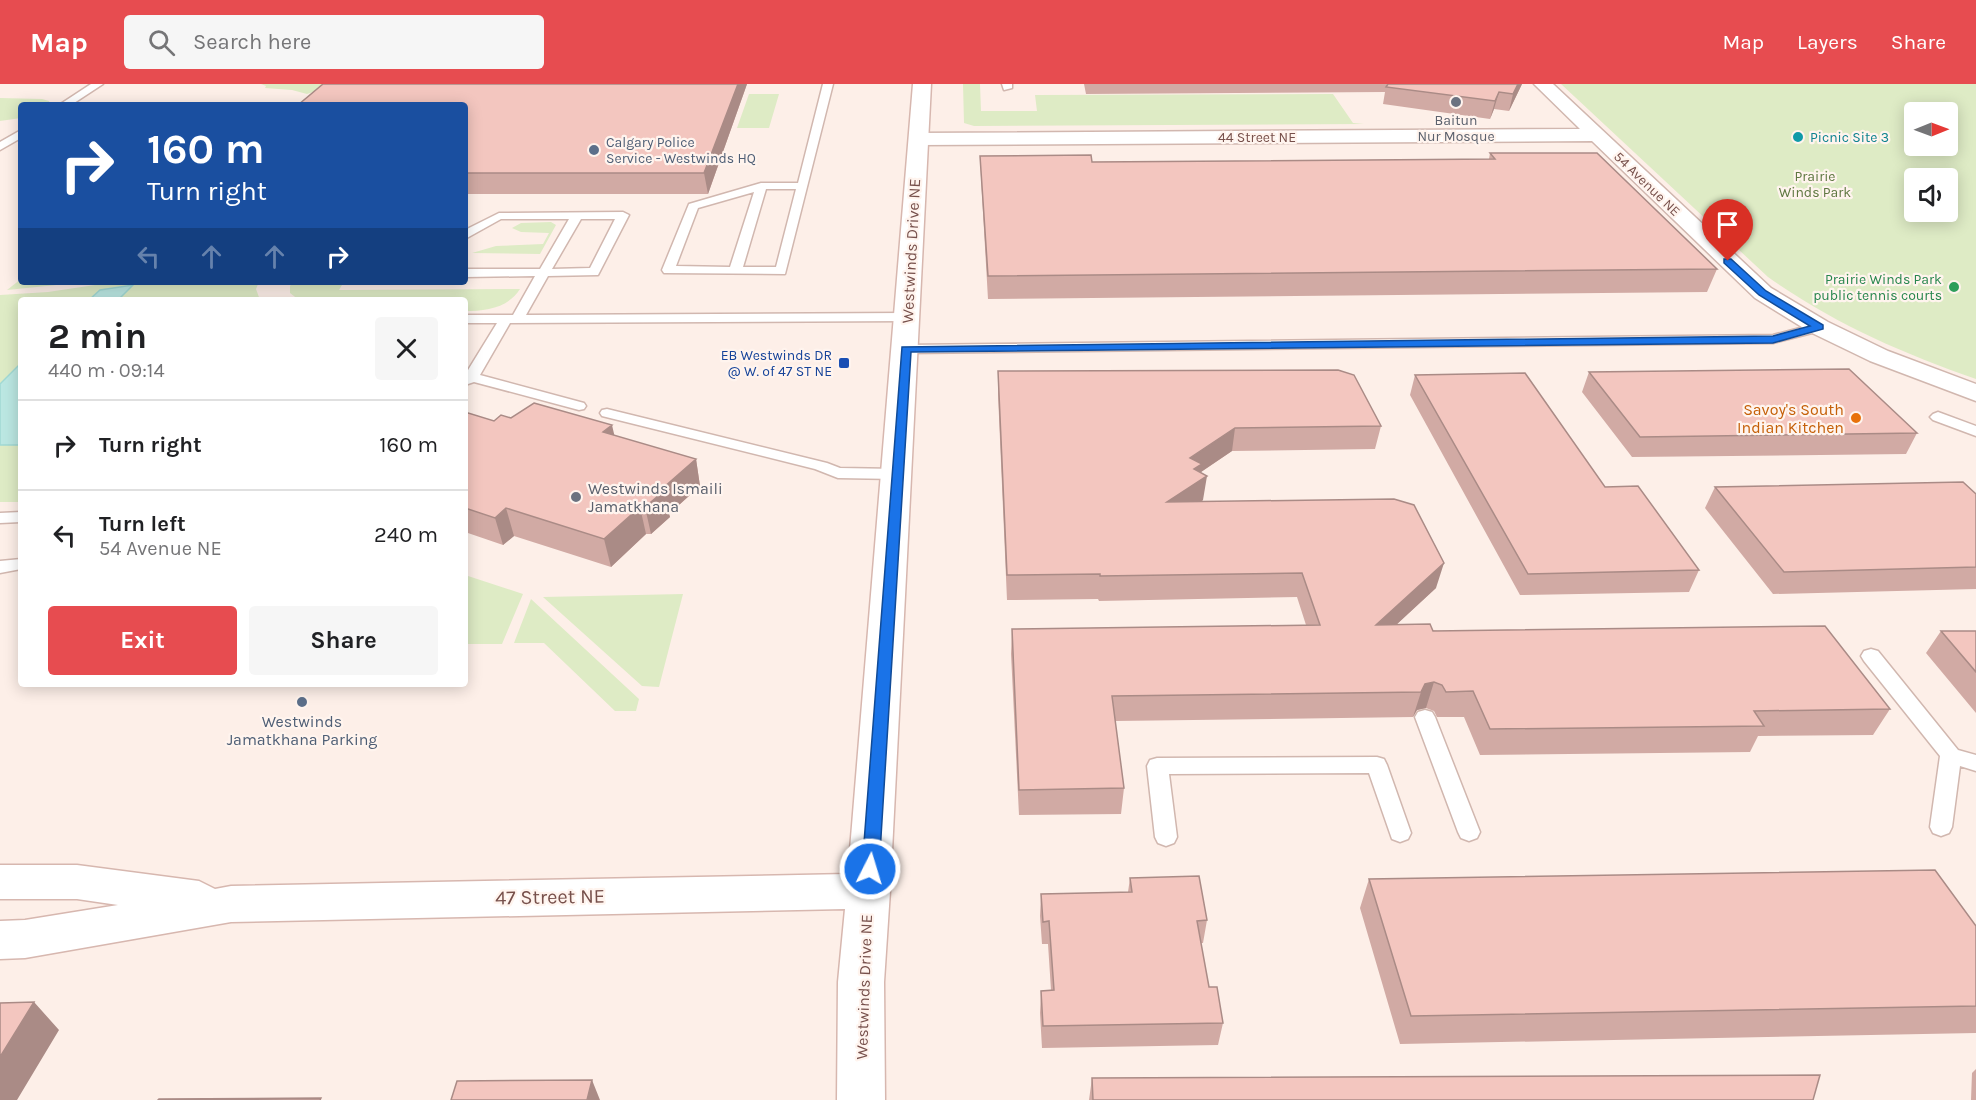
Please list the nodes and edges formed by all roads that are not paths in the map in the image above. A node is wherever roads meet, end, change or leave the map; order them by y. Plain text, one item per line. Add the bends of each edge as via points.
1 (98, 84) edge
2 (828, 84) edge
3 (922, 84) edge
4 (1543, 84) edge
5 (69, 102) edge
6 (18, 135) edge
7 (1596, 135) junction
8 (918, 139) junction
9 (0, 147) edge
10 (761, 186) junction
11 (802, 186) junction
12 (577, 215) junction
13 (468, 233) edge
14 (735, 271) junction
15 (544, 272) junction
16 (468, 273) edge
17 (468, 319) edge
18 (512, 319) junction
19 (1819, 327) junction
20 (906, 333) junction
21 (469, 379) edge
22 (1976, 393) edge
23 (579, 406) dead end
24 (607, 413) dead end
25 (1938, 417) dead end
26 (1976, 431) edge
27 (897, 474) junction
28 (18, 517) edge
29 (0, 518) edge
30 (18, 564) edge
31 (0, 567) edge
32 (1871, 656) dead end
33 (1425, 717) dead end
34 (1951, 755) junction
35 (1976, 763) edge
36 (1941, 826) dead end
37 (1469, 832) dead end
38 (1400, 833) dead end
39 (1166, 837) dead end
40 (0, 882) edge
41 (869, 891) junction
42 (231, 904) junction
43 (0, 940) edge
44 (861, 1100) edge

1 - 5 lane
2 - 11 lane
3 - 8 street, Westwinds Drive NE
4 - 7 street, 54 Avenue NE
6 - 9 lane
7 - 8 street, 44 Street NE
7 - 19 street, 54 Avenue NE via 1762,293
8 - 20 street, Westwinds Drive NE
10 - 11 lane
10 - 14 lane
10 - 14 lane via 693,206 668,270
11 - 14 lane via 781,271
12 - 13 lane via 499,216
12 - 15 lane
12 - 15 lane via 622,215 594,272
15 - 16 lane
15 - 18 lane
17 - 18 lane
18 - 20 lane
18 - 21 lane
19 - 20 lane via 1773,339
19 - 22 street, 54 Avenue NE via 1879,356
20 - 27 street, Westwinds Drive NE
21 - 23 lane
24 - 27 lane via 838,473
25 - 26 lane
27 - 41 street, Westwinds Drive NE
28 - 29 lane
30 - 31 lane
32 - 34 lane
33 - 37 lane
34 - 35 lane
34 - 36 lane
38 - 39 lane via 1377,765 1157,766
40 - 42 street, 47 Street NE via 77,882
41 - 42 street, 47 Street NE
41 - 44 street, Westwinds Drive NE via 861,982
42 - 43 street, 47 Street NE

